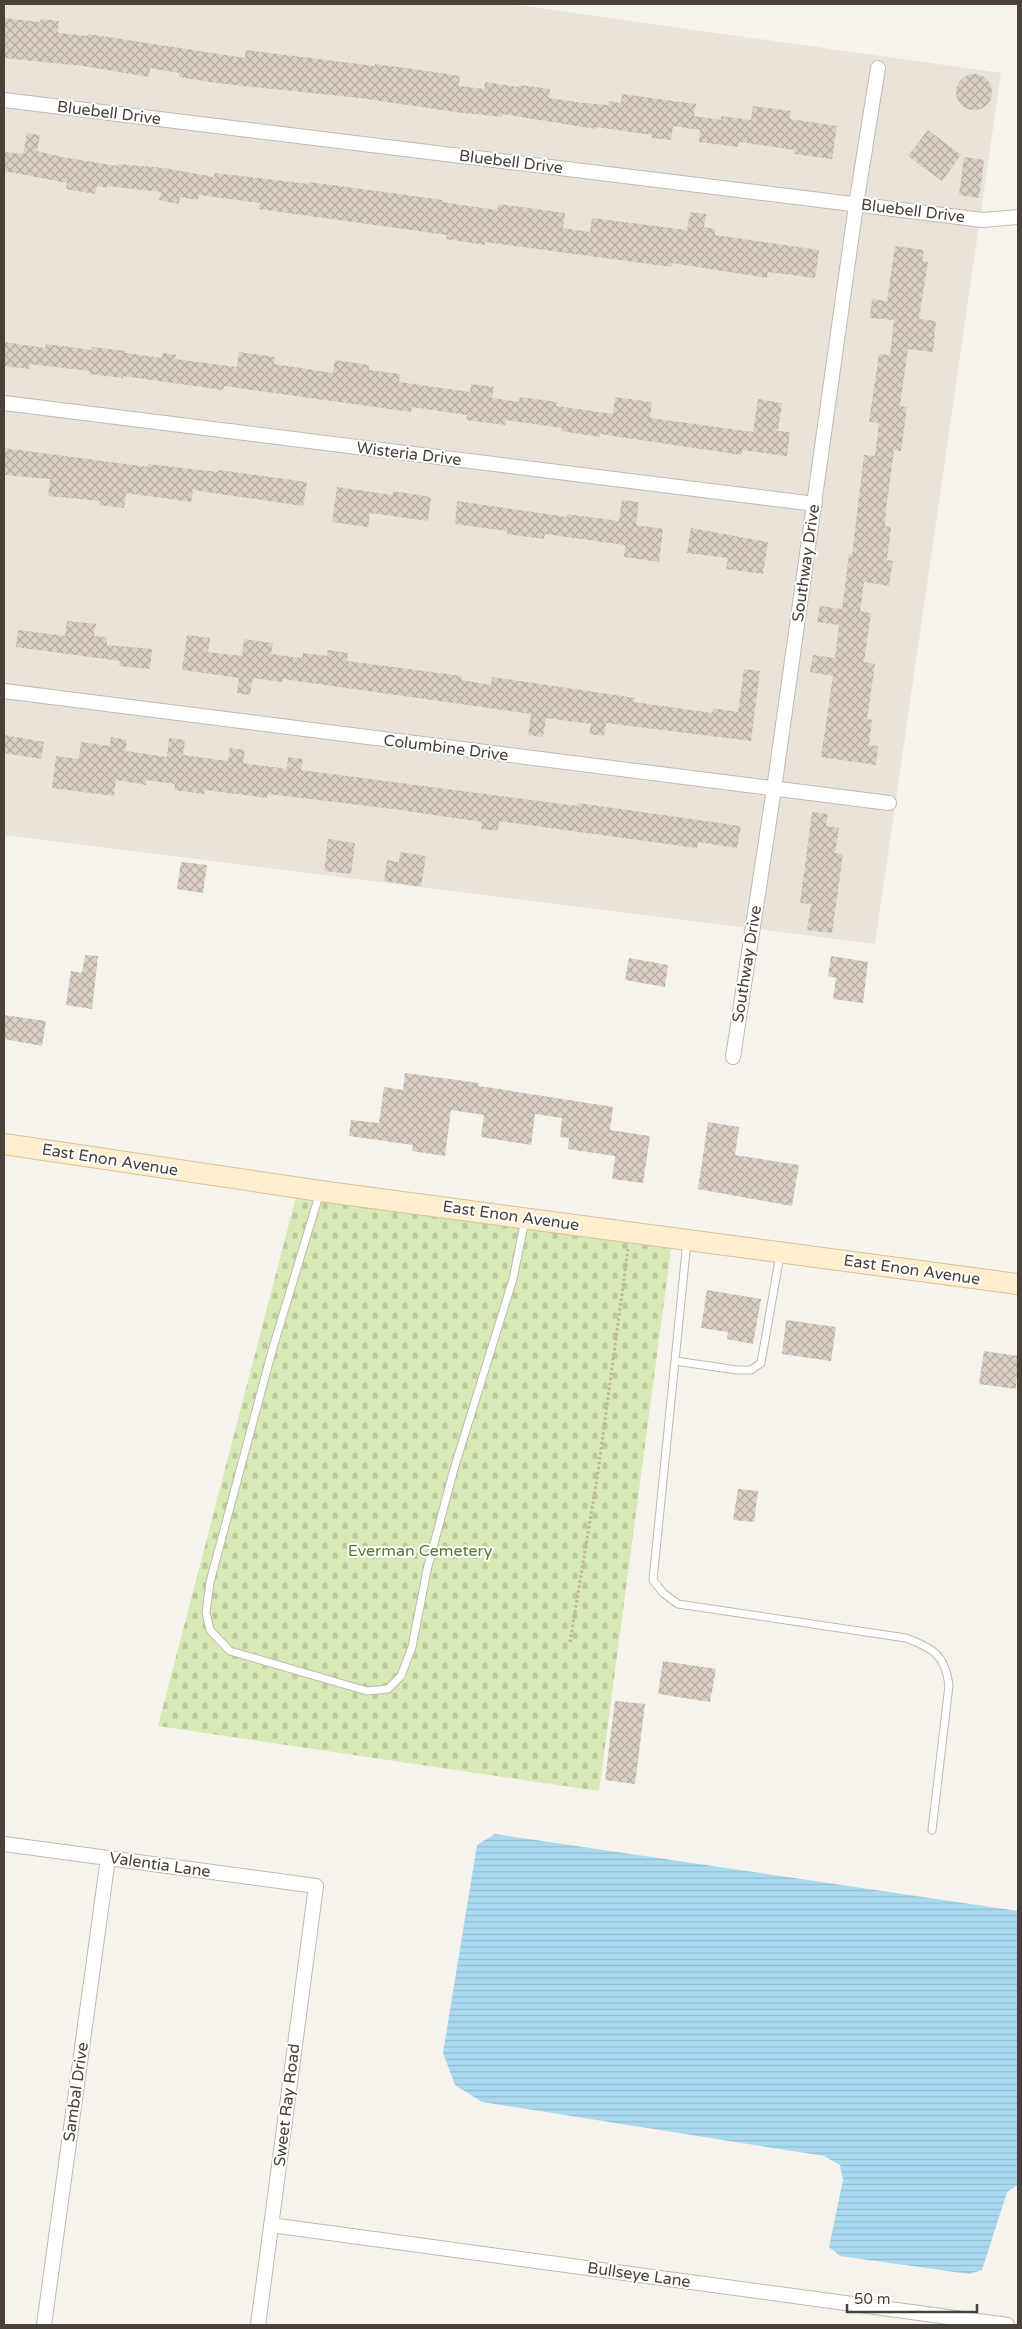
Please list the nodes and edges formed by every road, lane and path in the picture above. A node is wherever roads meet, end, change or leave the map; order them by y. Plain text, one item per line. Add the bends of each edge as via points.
1 (878, 68) dead end
2 (4, 100) edge
3 (856, 205) junction
4 (1018, 218) edge
5 (4, 404) edge
6 (815, 504) junction
7 (4, 691) edge
8 (774, 790) junction
9 (889, 803) dead end
10 (733, 1057) dead end
11 (4, 1144) edge
12 (320, 1191) junction
13 (526, 1217) junction
14 (630, 1232) junction
15 (688, 1240) junction
16 (780, 1252) junction
17 (1018, 1284) edge
18 (675, 1361) junction
19 (570, 1642) dead end
20 (932, 1830) dead end
21 (4, 1844) edge
22 (108, 1858) junction
23 (316, 1886) joint
24 (271, 2225) junction
25 (44, 2325) edge
26 (258, 2325) edge
27 (1007, 2325) edge

1 - 3 street, Southway Drive
2 - 3 street, Bluebell Drive
3 - 4 street, Bluebell Drive via 983,220
3 - 6 street, Southway Drive
5 - 6 street, Wisteria Drive
6 - 8 street, Southway Drive
7 - 8 street, Columbine Drive
8 - 9 street, Columbine Drive
8 - 10 street, Southway Drive
11 - 12 street, East Enon Avenue
12 - 13 street, East Enon Avenue
12 - 13 lane via 272,1351 210,1582 206,1613 210,1630 230,1652 367,1691 388,1689 401,1676 412,1647 427,1570 513,1279
13 - 14 street, East Enon Avenue
14 - 15 street, East Enon Avenue
14 - 19 path via 598,1472
15 - 16 street, East Enon Avenue
15 - 18 lane
16 - 17 street, East Enon Avenue
16 - 18 lane via 761,1363 751,1370 736,1370
18 - 20 lane via 653,1580 678,1604 906,1638 928,1646 941,1658 947,1670 948,1685
21 - 22 street, Valentia Lane
22 - 23 street, Valentia Lane
22 - 25 street, Sambal Drive
23 - 24 street, Sweet Ray Road
24 - 26 street, Sweet Ray Road
24 - 27 street, Bullseye Lane

